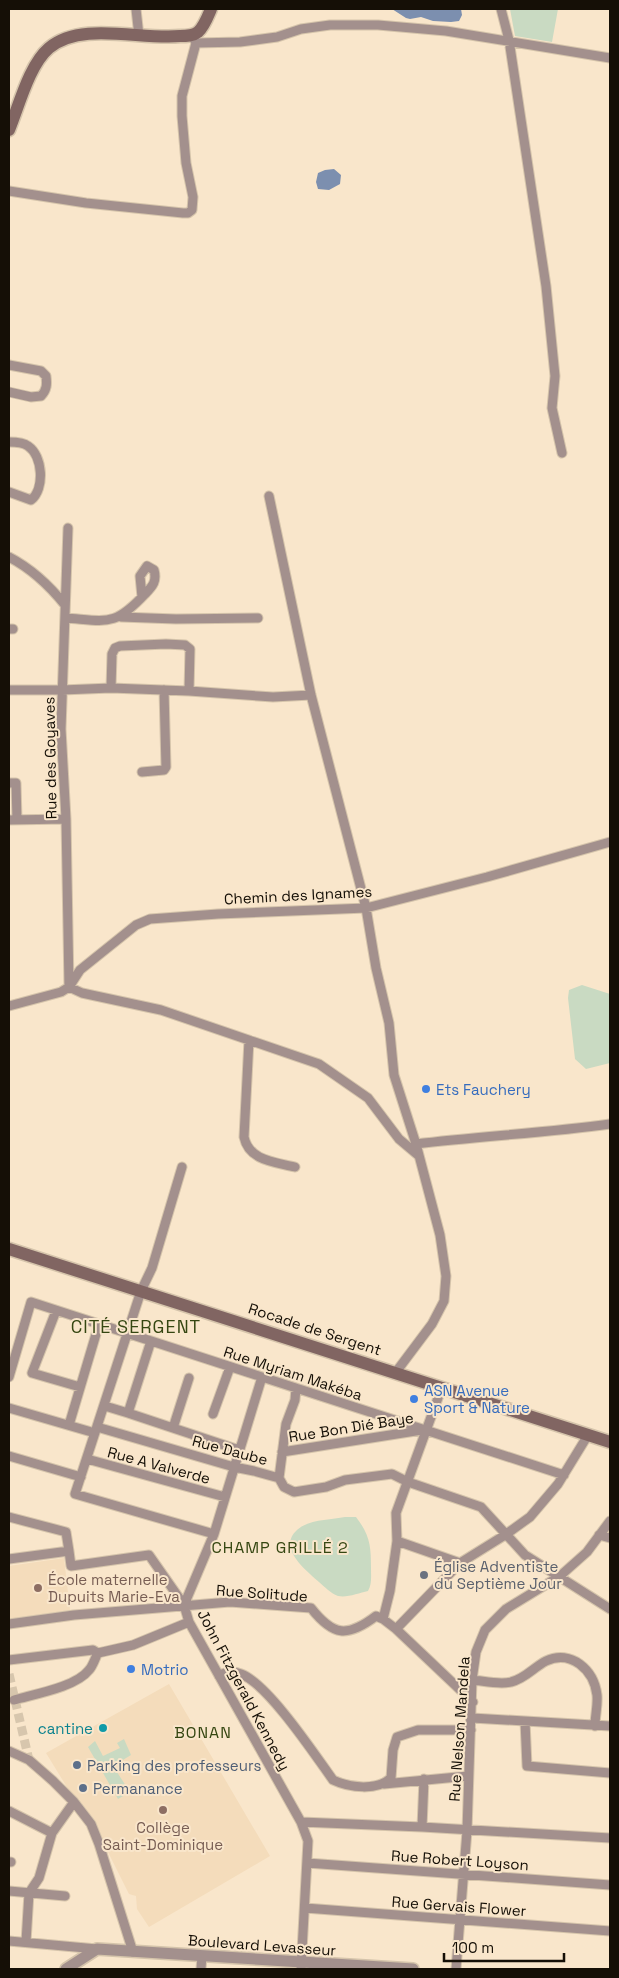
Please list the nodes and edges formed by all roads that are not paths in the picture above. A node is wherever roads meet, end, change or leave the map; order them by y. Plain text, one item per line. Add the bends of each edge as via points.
1 (136, 9) edge
2 (211, 9) edge
3 (501, 9) edge
4 (139, 36) junction
5 (194, 39) junction
6 (509, 40) junction
7 (610, 58) edge
8 (9, 130) edge
9 (9, 191) edge
10 (9, 365) edge
11 (9, 392) edge
12 (9, 442) edge
13 (562, 453) dead end
14 (9, 492) edge
15 (268, 496) dead end
16 (68, 528) dead end
17 (9, 557) edge
18 (142, 597) dead end
19 (65, 605) junction
20 (121, 617) junction
21 (64, 618) junction
22 (258, 618) dead end
23 (111, 688) junction
24 (9, 690) edge
25 (62, 690) junction
26 (164, 690) junction
27 (189, 691) junction
28 (311, 695) junction
29 (142, 772) dead end
30 (9, 783) edge
31 (66, 819) junction
32 (13, 820) edge
33 (610, 842) edge
34 (366, 908) junction
35 (69, 987) junction
36 (9, 1006) edge
37 (249, 1040) junction
38 (610, 1124) edge
39 (416, 1144) junction
40 (418, 1155) junction
41 (182, 1167) dead end
42 (294, 1167) dead end
43 (9, 1249) edge
44 (141, 1291) junction
45 (56, 1311) junction
46 (99, 1324) junction
47 (128, 1334) junction
48 (151, 1341) junction
49 (230, 1367) junction
50 (396, 1372) junction
51 (9, 1377) edge
52 (262, 1377) junction
53 (189, 1378) dead end
54 (80, 1387) junction
55 (442, 1387) junction
56 (296, 1388) junction
57 (104, 1406) junction
58 (9, 1408) edge
59 (128, 1414) junction
60 (213, 1414) dead end
61 (69, 1425) junction
62 (173, 1428) junction
63 (96, 1430) junction
64 (425, 1430) junction
65 (588, 1435) junction
66 (610, 1442) edge
67 (240, 1450) junction
68 (282, 1452) junction
69 (9, 1456) edge
70 (87, 1460) junction
71 (234, 1467) junction
72 (564, 1475) junction
73 (81, 1476) junction
74 (279, 1478) junction
75 (408, 1482) junction
76 (225, 1498) junction
77 (9, 1517) edge
78 (610, 1521) edge
79 (214, 1534) junction
80 (506, 1535) junction
81 (600, 1535) junction
82 (610, 1538) edge
83 (397, 1541) junction
84 (69, 1551) junction
85 (9, 1558) edge
86 (460, 1563) junction
87 (560, 1576) junction
88 (184, 1605) junction
89 (610, 1609) edge
90 (383, 1619) junction
91 (189, 1622) junction
92 (9, 1624) edge
93 (396, 1629) junction
94 (98, 1653) junction
95 (9, 1660) edge
96 (219, 1676) junction
97 (472, 1680) junction
98 (14, 1700) dead end
99 (473, 1702) junction
100 (472, 1718) junction
101 (525, 1721) junction
102 (595, 1726) junction
103 (610, 1726) edge
104 (471, 1730) junction
105 (9, 1751) edge
106 (610, 1773) edge
107 (468, 1776) junction
108 (424, 1780) junction
109 (384, 1784) junction
110 (74, 1802) junction
111 (9, 1811) edge
112 (301, 1822) junction
113 (422, 1827) junction
114 (467, 1831) junction
115 (52, 1833) junction
116 (610, 1838) edge
117 (307, 1863) junction
118 (462, 1874) junction
119 (610, 1885) edge
120 (9, 1890) edge
121 (29, 1893) junction
122 (65, 1896) dead end
123 (305, 1908) junction
124 (460, 1920) junction
125 (610, 1931) edge
126 (9, 1941) edge
127 (26, 1942) junction
128 (130, 1948) junction
129 (103, 1949) junction
130 (202, 1956) junction
131 (301, 1966) edge
132 (66, 1969) edge
133 (201, 1969) edge
134 (413, 1969) edge
135 (456, 1969) edge

1 - 4 street
2 - 5 main road
3 - 6 street
4 - 5 main road
4 - 8 main road via 77,35 49,48 34,69
5 - 6 street via 240,42 330,25 378,25
5 - 9 street via 182,96 192,210 183,213 123,207
6 - 7 street
6 - 13 street via 546,286 555,376 552,408
10 - 11 street via 41,371 47,383 41,396
12 - 14 street via 29,446 40,466 37,495 31,500
15 - 28 street
16 - 19 street, Rue des Goyaves
17 - 19 street via 52,588
18 - 20 street
19 - 21 street, Rue des Goyaves
20 - 21 street via 103,620
20 - 22 street
21 - 25 street, Rue des Goyaves
23 - 25 street
23 - 26 street
23 - 27 street via 114,648 166,644 185,645 190,650
24 - 25 street
25 - 31 street, Rue des Goyaves
26 - 27 street
26 - 29 street via 165,769
27 - 28 street via 273,697
28 - 34 street
30 - 32 street via 16,783
31 - 32 street
31 - 35 street, Rue des Goyaves
33 - 34 street, Chemin des Ignames
34 - 35 street, Chemin des Ignames via 150,919 136,925 80,970
34 - 39 street via 389,1023 394,1075
35 - 36 street
35 - 37 street via 82,993 161,1010
37 - 40 street via 319,1064 334,1073 368,1098 399,1139
37 - 42 street via 246,1146 262,1160
38 - 39 street
39 - 40 street
40 - 50 street via 440,1235 446,1276 444,1301 432,1324
41 - 44 street via 152,1268
43 - 44 main road, Rocade de Sergent
44 - 47 street
44 - 50 main road, Rocade de Sergent
45 - 46 street, Rue Myriam Makéba
45 - 51 street, Rue Myriam Makéba via 31,1302
45 - 54 street via 32,1373
46 - 47 street, Rue Myriam Makéba
46 - 54 street
47 - 48 street, Rue Myriam Makéba
47 - 57 street
48 - 49 street, Rue Myriam Makéba
48 - 59 street
49 - 52 street, Rue Myriam Makéba
49 - 60 street
50 - 55 main road, Rocade de Sergent
52 - 56 street, Rue Myriam Makéba
52 - 67 street, John Fitzgerald Kennedy
53 - 62 street
54 - 61 street
55 - 64 street
55 - 65 main road, Rocade de Sergent
56 - 64 street, Rue Myriam Makéba
56 - 68 street
57 - 59 street
57 - 63 street
58 - 61 street, Rue Daube
59 - 62 street
61 - 63 street, Rue Daube
62 - 67 street
63 - 70 street
63 - 71 street, Rue Daube
64 - 68 street, Rue Bon Dié Baye
64 - 72 street, Rue Myriam Makéba
64 - 75 street
65 - 66 main road, Rocade de Sergent
65 - 72 street
67 - 71 street, John Fitzgerald Kennedy
68 - 74 street
69 - 73 street
70 - 73 street
70 - 76 street, Rue A Valverde
71 - 74 street, Rue Daube
71 - 76 street, John Fitzgerald Kennedy
72 - 80 street via 530,1517
73 - 79 street via 75,1494
74 - 75 street, Rue Daube via 284,1488 294,1492 345,1480 392,1474
75 - 80 street, Rue Daube via 481,1507
75 - 83 street via 396,1513
76 - 79 street, John Fitzgerald Kennedy
77 - 84 street via 66,1532
78 - 81 street, Rue Nelson Mandela
79 - 88 street, John Fitzgerald Kennedy
80 - 86 street
80 - 87 street, Rue Daube via 525,1554
81 - 82 street
81 - 87 street, Rue Nelson Mandela via 587,1552
83 - 86 street
83 - 90 street
84 - 85 street
84 - 88 street via 71,1566 149,1555
86 - 93 street
87 - 89 street, Rue Daube
87 - 97 street, Rue Nelson Mandela via 506,1609 485,1630 476,1652
88 - 90 street, Rue Solitude via 230,1602 311,1608 333,1629 352,1631 376,1616
88 - 91 street, John Fitzgerald Kennedy
88 - 92 street
90 - 93 street
91 - 94 street via 133,1644
91 - 96 street, John Fitzgerald Kennedy
93 - 99 street
94 - 95 street via 93,1650
94 - 98 street via 91,1669 78,1680
96 - 109 street via 225,1672 240,1674 265,1692 333,1780 346,1786
96 - 112 street, John Fitzgerald Kennedy
97 - 99 street, Rue Nelson Mandela
97 - 102 street via 510,1683 546,1661 561,1656 576,1661 592,1675 597,1695
99 - 100 street, Rue Nelson Mandela
100 - 101 street
100 - 104 street, Rue Nelson Mandela
101 - 102 street
101 - 106 street via 527,1766
102 - 103 street
104 - 107 street, Rue Nelson Mandela
104 - 109 street via 418,1730 397,1737 391,1778
105 - 110 street via 29,1760
107 - 108 street
107 - 114 street, Rue Nelson Mandela
108 - 109 street
108 - 113 street
110 - 115 street
110 - 128 street via 91,1824 99,1844
111 - 115 street
112 - 113 street
112 - 117 street, John Fitzgerald Kennedy via 308,1841
113 - 114 street
114 - 116 street
114 - 118 street, Rue Nelson Mandela
115 - 121 street via 39,1878
117 - 118 street, Rue Robert Loyson
117 - 123 street, John Fitzgerald Kennedy
118 - 119 street, Rue Robert Loyson
118 - 124 street, Rue Nelson Mandela
120 - 121 street
121 - 122 street
121 - 127 street
123 - 124 street, Rue Gervais Flower
123 - 131 street, John Fitzgerald Kennedy
124 - 125 street, Rue Gervais Flower
124 - 135 street, Rue Nelson Mandela
126 - 127 street, Boulevard Levasseur
127 - 129 street, Boulevard Levasseur
128 - 129 street, Boulevard Levasseur
128 - 130 street, Boulevard Levasseur
129 - 132 street
130 - 131 street, Boulevard Levasseur
130 - 133 street
131 - 134 street, Boulevard Levasseur

